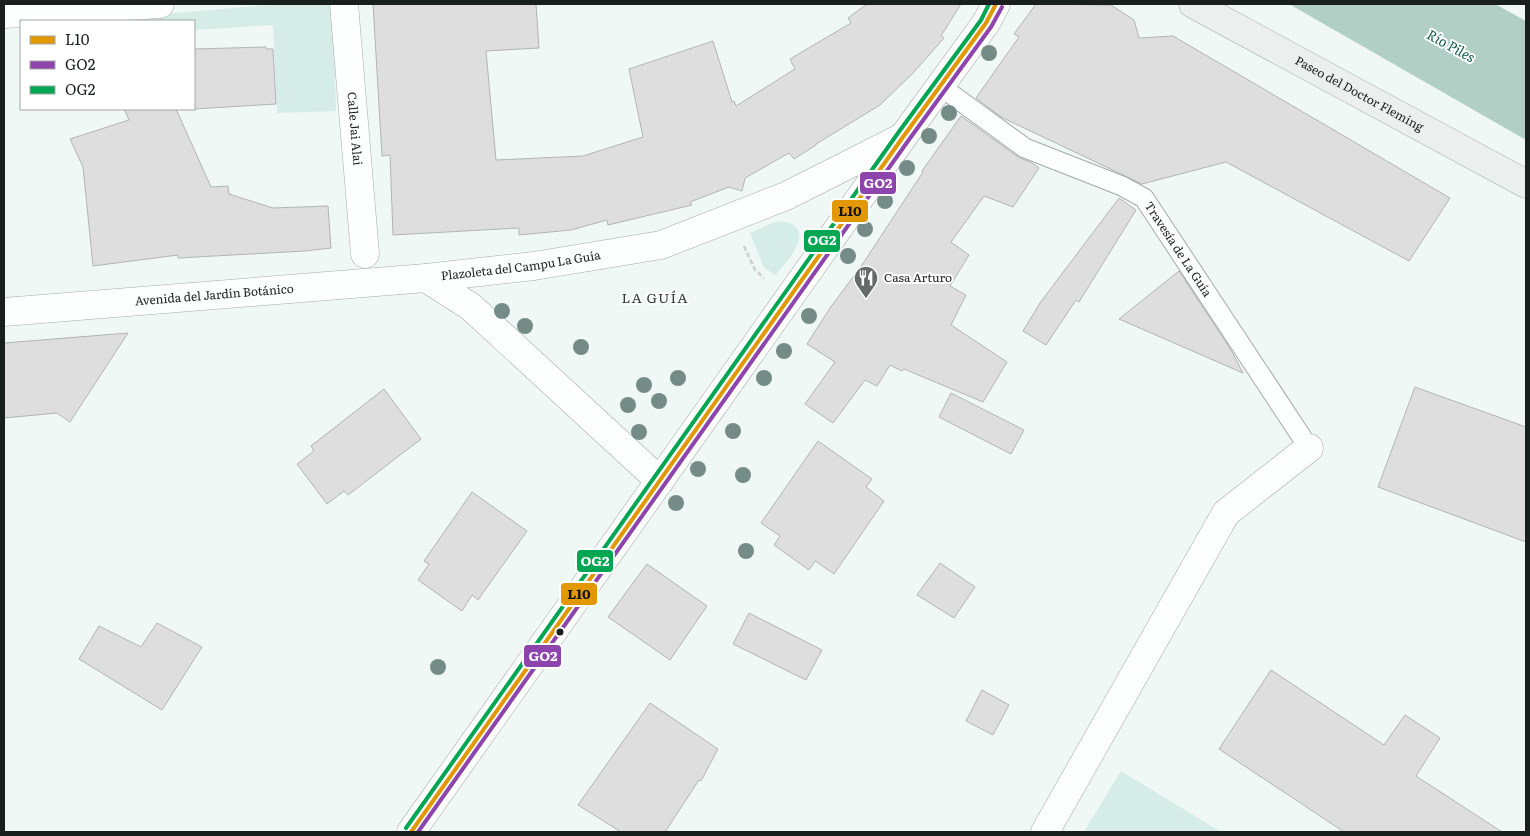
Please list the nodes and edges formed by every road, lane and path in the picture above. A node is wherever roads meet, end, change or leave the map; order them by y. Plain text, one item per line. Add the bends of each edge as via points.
1 (160, 4) edge
2 (344, 4) edge
3 (996, 4) edge
4 (1193, 4) edge
5 (4, 14) edge
6 (940, 86) junction
7 (903, 137) junction
8 (1526, 184) edge
9 (731, 218) junction
10 (364, 254) dead end
11 (426, 278) junction
12 (789, 299) junction
13 (4, 312) edge
14 (1310, 448) joint
15 (660, 480) junction
16 (411, 832) edge
17 (1045, 832) edge

1 - 5 street
2 - 10 street, Calle Jai Alai
3 - 6 street
4 - 8 main road, Paseo del Doctor Fleming
6 - 7 street
6 - 14 lane, Travesía de La Guía via 1025,148 1122,186 1144,198
7 - 9 street, Plazoleta del Campu La Guía via 786,196
7 - 12 street
9 - 11 street, Plazoleta del Campu La Guía via 661,245 534,266
9 - 12 path via 755,270
11 - 13 street, Avenida del Jardín Botánico
11 - 15 street, Plazoleta del Campu La Guía via 471,307
12 - 15 street
14 - 17 street via 1226,513
15 - 16 street

